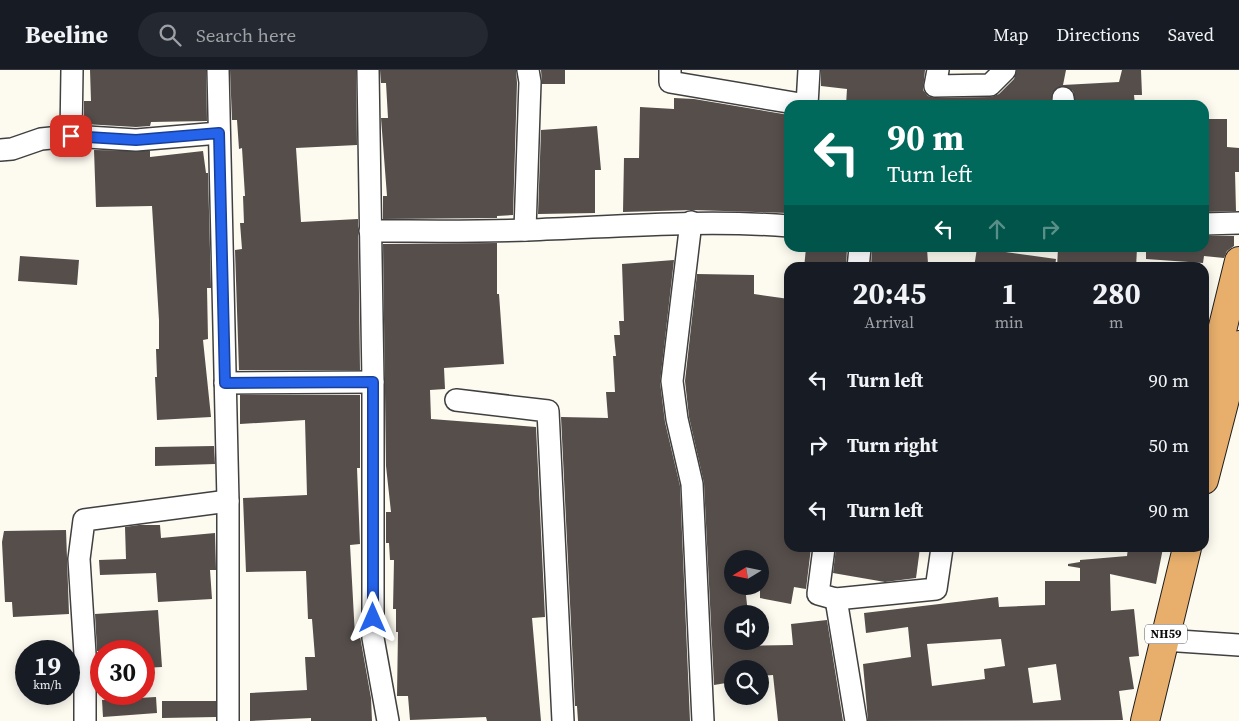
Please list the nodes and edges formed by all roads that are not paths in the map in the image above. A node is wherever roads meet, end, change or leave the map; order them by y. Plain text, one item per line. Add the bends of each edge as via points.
1 (72, 70) edge
2 (218, 70) edge
3 (368, 70) edge
4 (528, 70) edge
5 (670, 70) edge
6 (809, 70) edge
7 (938, 70) edge
8 (1005, 70) edge
9 (807, 100) edge
10 (784, 101) edge
11 (219, 133) junction
12 (71, 136) junction
13 (0, 150) edge
14 (691, 222) junction
15 (1239, 223) edge
16 (1209, 224) edge
17 (784, 226) edge
18 (525, 230) junction
19 (370, 231) junction
20 (1239, 261) edge
21 (1239, 345) edge
22 (373, 382) junction
23 (225, 383) junction
24 (1209, 384) edge
25 (456, 400) dead end
26 (1209, 461) edge
27 (228, 501) junction
28 (823, 552) edge
29 (941, 552) edge
30 (1167, 552) edge
31 (1186, 552) edge
32 (836, 598) junction
33 (1164, 640) junction
34 (1239, 645) edge
35 (84, 721) edge
36 (228, 721) edge
37 (388, 721) edge
38 (563, 721) edge
39 (703, 721) edge
40 (856, 721) edge
41 (1131, 721) edge
42 (1145, 721) edge

1 - 12 street
2 - 11 street
3 - 19 street
4 - 18 street
5 - 10 street via 670,82
6 - 9 street
7 - 8 street via 935,86 990,85
11 - 12 street via 136,140
11 - 23 street
12 - 13 street via 41,139
14 - 17 street
14 - 18 street
14 - 39 street via 672,380 692,484
15 - 16 street
18 - 19 street
19 - 22 street
20 - 24 highway
21 - 26 highway
22 - 23 street
22 - 37 street via 373,638
23 - 27 street
25 - 38 street via 548,411
27 - 35 street via 84,520 79,560 85,654
27 - 36 street
28 - 32 street via 818,594
29 - 32 street via 936,589
30 - 41 highway, NH59
31 - 33 highway, NH59
32 - 40 street
33 - 34 street
33 - 42 highway, NH59

